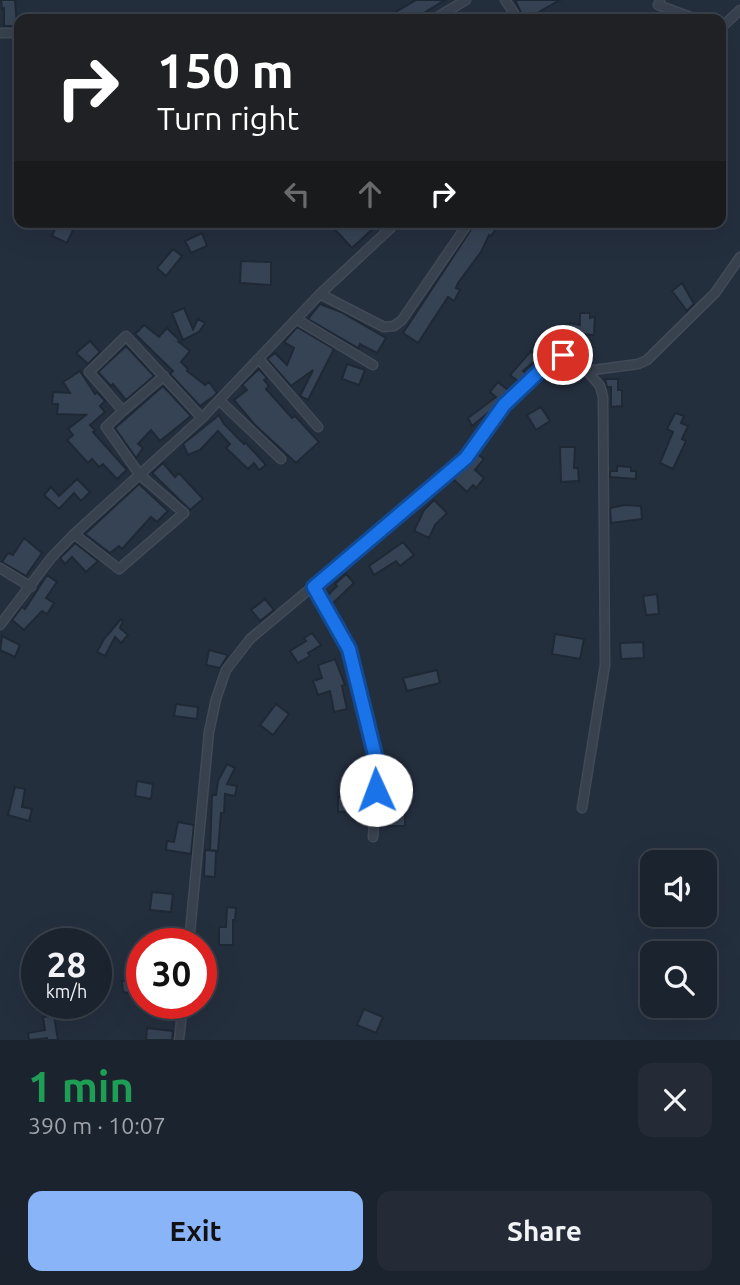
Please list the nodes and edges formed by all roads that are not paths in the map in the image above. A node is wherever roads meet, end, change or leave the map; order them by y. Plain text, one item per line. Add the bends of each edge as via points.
1 (466, 0) edge
2 (660, 0) edge
3 (740, 10) edge
4 (442, 14) edge
5 (682, 14) edge
6 (726, 23) edge
7 (391, 228) edge
8 (465, 228) edge
9 (740, 257) edge
10 (320, 294) junction
11 (296, 319) junction
12 (259, 359) junction
13 (373, 365) dead end
14 (586, 371) junction
15 (163, 376) junction
16 (219, 400) junction
17 (123, 411) junction
18 (202, 418) junction
19 (318, 427) dead end
20 (281, 459) dead end
21 (139, 475) junction
22 (74, 534) junction
23 (0, 568) edge
24 (31, 587) junction
25 (314, 587) junction
26 (0, 625) edge
27 (582, 808) dead end
28 (373, 837) dead end
29 (190, 928) edge
30 (181, 1019) edge
31 (179, 1040) edge

1 - 4 street
2 - 5 street via 657,5
3 - 6 street
7 - 10 street
8 - 10 street via 394,326 384,327
9 - 14 street via 715,292 647,360
10 - 11 street
11 - 12 street
11 - 13 street
12 - 16 street
12 - 19 street
14 - 25 street via 577,359 563,355 546,365 504,405 466,458
14 - 27 street via 600,386 603,397 605,665
15 - 17 street
15 - 17 street via 126,336 89,372
15 - 18 street
16 - 18 street
16 - 20 street
17 - 21 street via 106,428
18 - 21 street
21 - 22 street
21 - 22 street via 184,513 119,569
22 - 24 street
23 - 24 street
24 - 26 street
25 - 28 street via 349,649 378,767
25 - 29 street via 250,639 226,670 209,732
30 - 31 street

